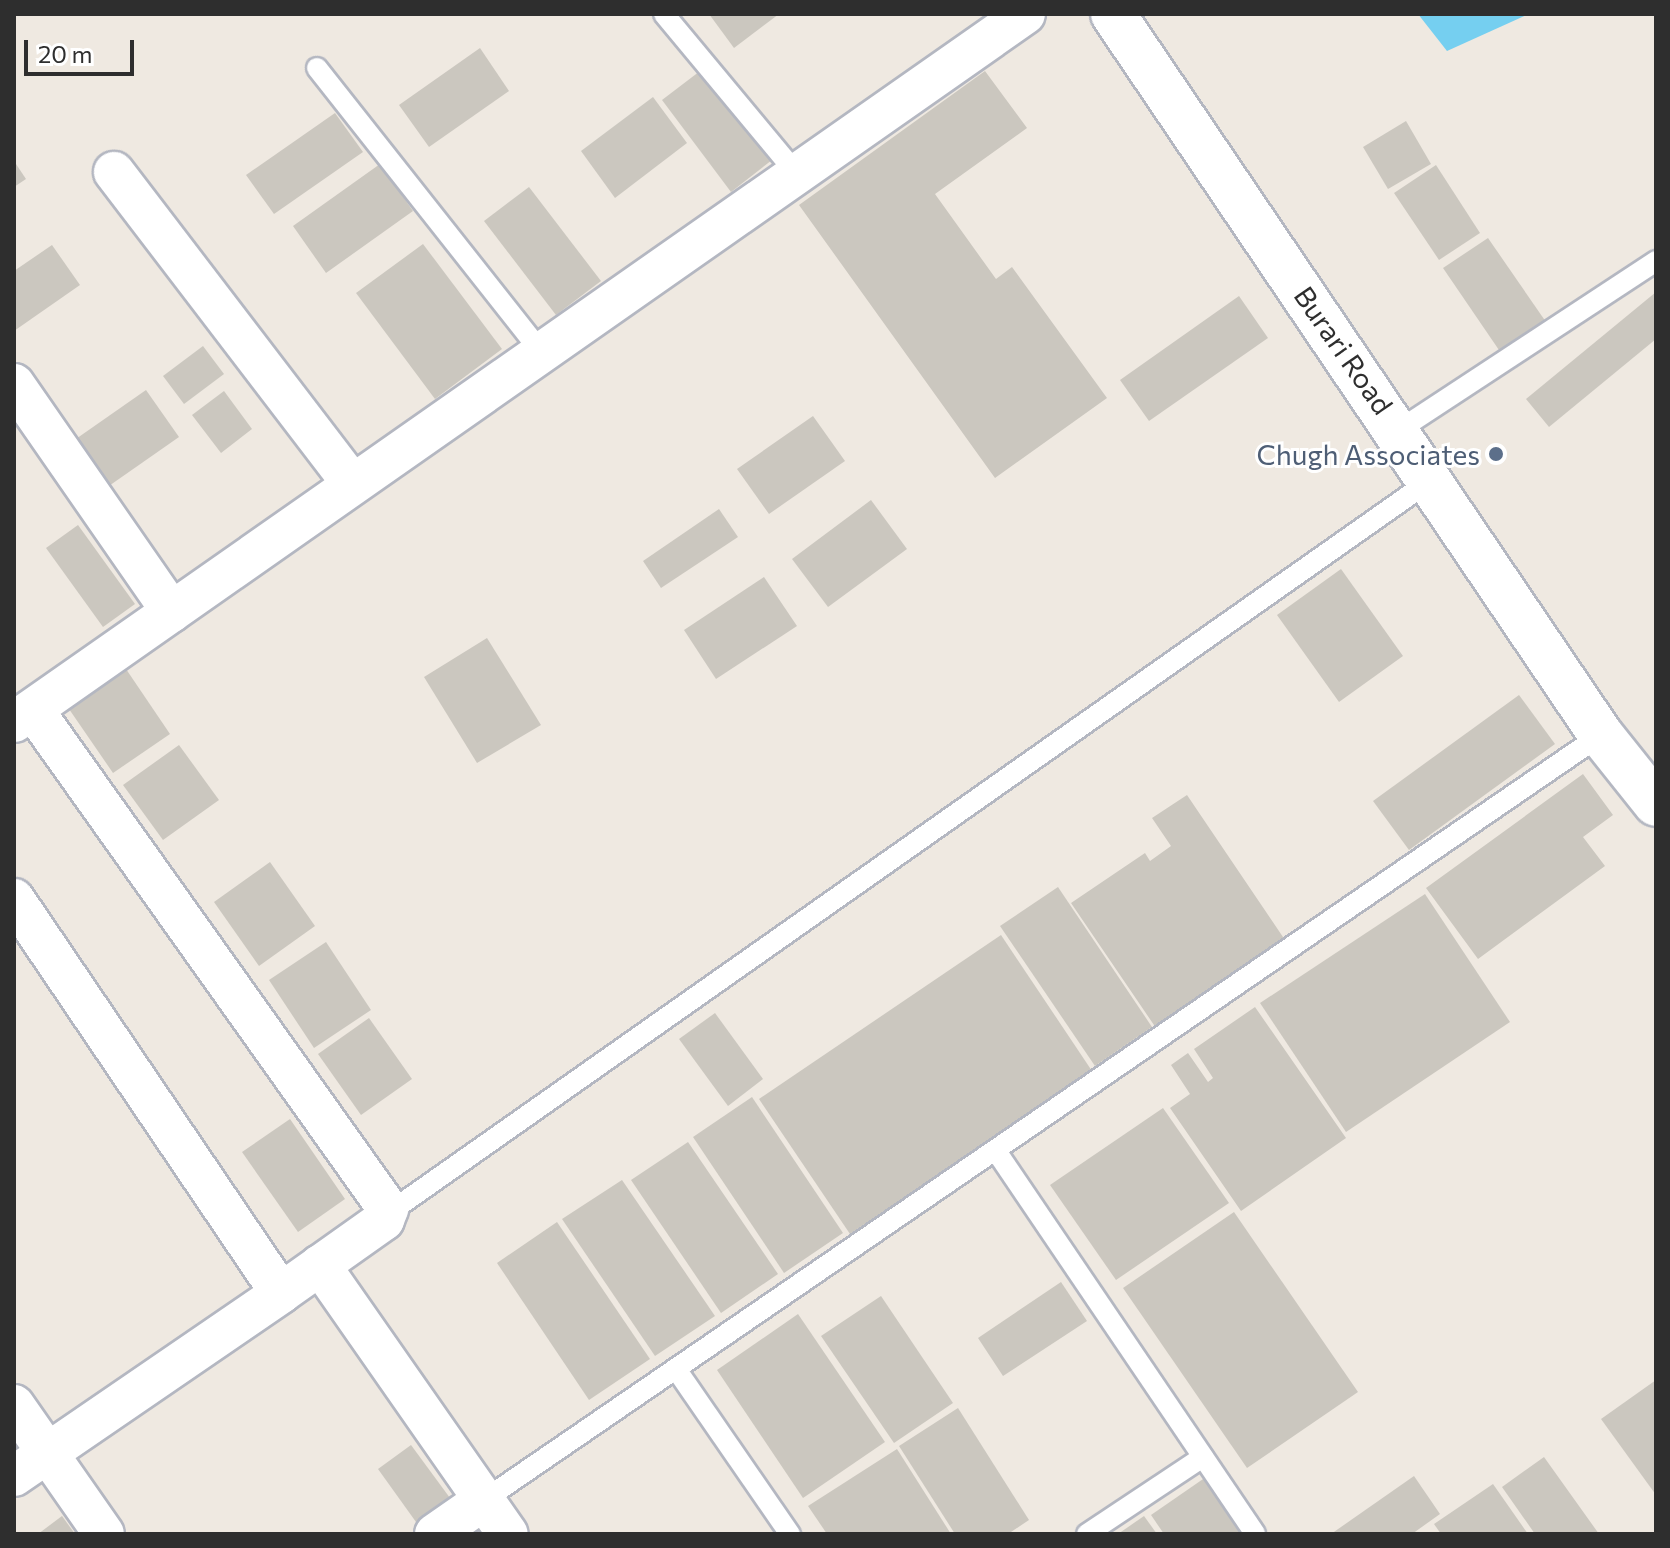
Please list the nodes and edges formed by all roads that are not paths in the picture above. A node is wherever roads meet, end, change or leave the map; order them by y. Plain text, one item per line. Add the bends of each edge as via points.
1 (664, 14) edge
2 (1025, 14) edge
3 (1113, 14) edge
4 (317, 68) dead end
5 (114, 172) dead end
6 (797, 174) junction
7 (1656, 261) edge
8 (541, 352) junction
9 (14, 384) edge
10 (1399, 430) junction
11 (1433, 479) junction
12 (352, 483) junction
13 (172, 612) junction
14 (24, 716) edge
15 (1601, 735) junction
16 (1656, 804) edge
17 (14, 899) edge
18 (996, 1151) junction
19 (387, 1214) junction
20 (320, 1265) junction
21 (281, 1293) junction
22 (676, 1369) junction
23 (14, 1405) edge
24 (47, 1453) junction
25 (1203, 1457) junction
26 (14, 1476) edge
27 (484, 1500) junction
28 (104, 1534) edge
29 (435, 1534) edge
30 (508, 1534) edge
31 (790, 1534) edge
32 (1087, 1534) edge
33 (1255, 1534) edge

1 - 6 lane
2 - 6 street
3 - 10 main road, Burari Road
4 - 8 lane
5 - 12 street
6 - 8 street
7 - 10 lane
8 - 12 street
9 - 13 street
10 - 11 main road, Burari Road
11 - 15 main road, Burari Road
11 - 19 lane
12 - 13 street
13 - 14 street
14 - 19 street
15 - 16 main road, Burari Road
15 - 18 lane
17 - 21 street
18 - 22 lane
18 - 25 lane
19 - 20 street
20 - 21 street
20 - 27 street
21 - 24 street
22 - 27 lane
22 - 31 lane
23 - 24 street
24 - 26 street
24 - 28 street
25 - 32 lane
25 - 33 lane
27 - 29 street
27 - 30 street

